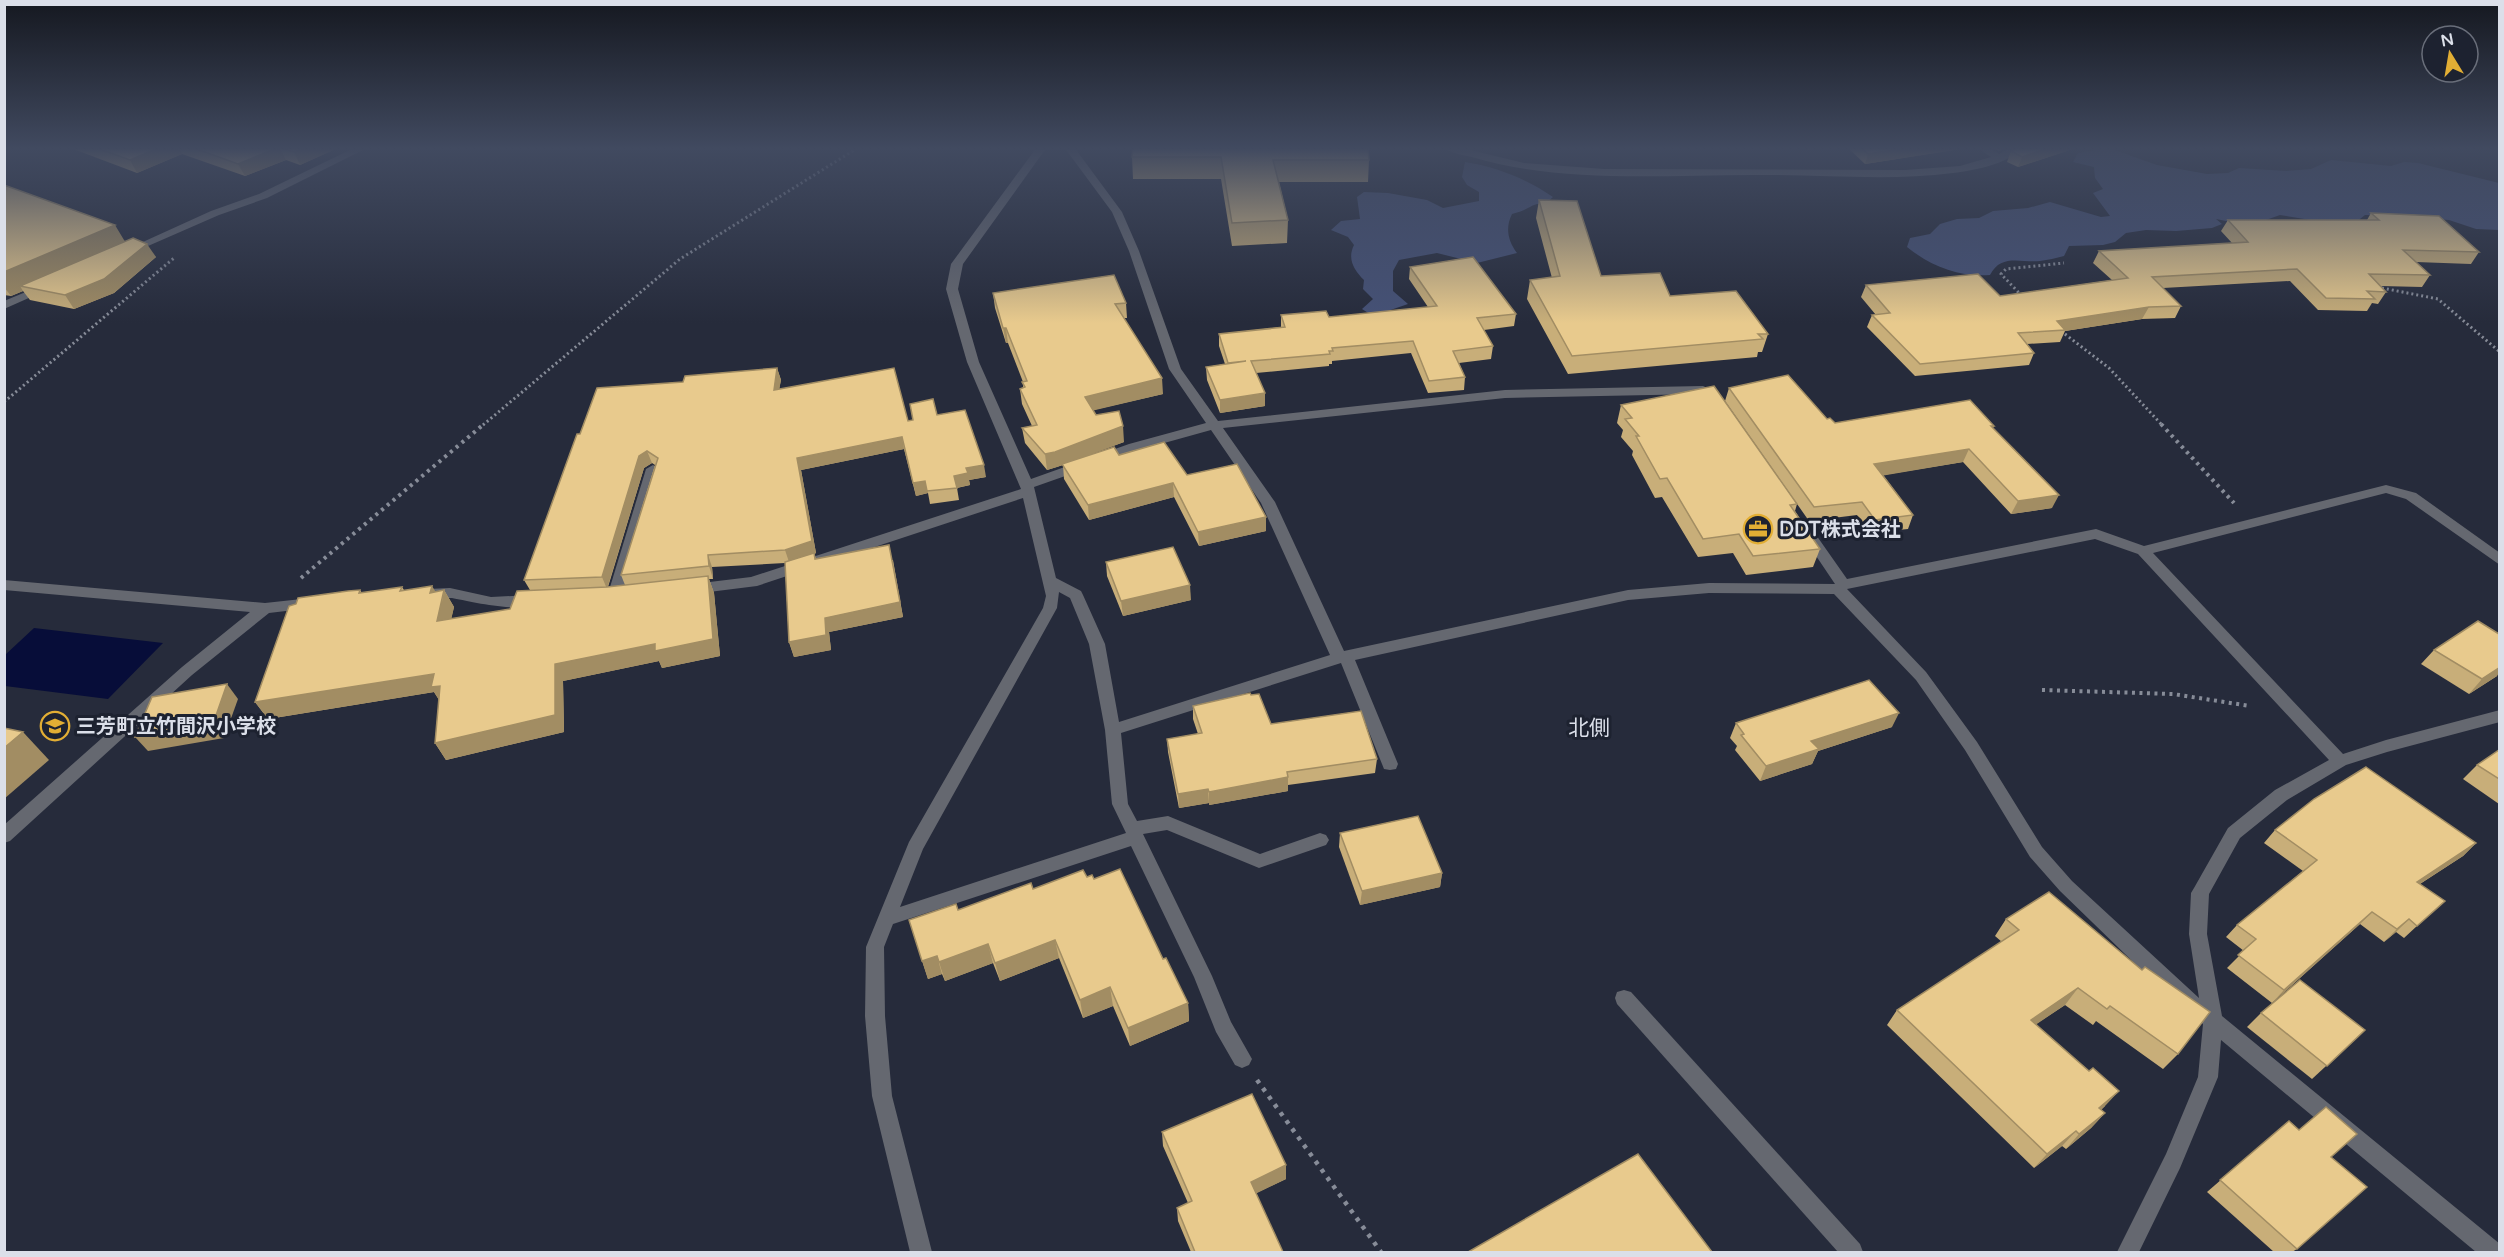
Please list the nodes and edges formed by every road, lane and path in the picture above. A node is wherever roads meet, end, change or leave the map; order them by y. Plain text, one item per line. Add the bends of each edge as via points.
1 (236, 206) edge
2 (766, 206) edge
3 (999, 206) edge
4 (1112, 206) edge
5 (180, 253) dead end
6 (119, 255) edge
7 (2064, 263) dead end
8 (56, 283) edge
9 (2370, 286) edge
10 (2026, 300) edge
11 (4, 306) edge
12 (2058, 328) edge
13 (2499, 352) edge
14 (4, 402) edge
15 (1717, 402) edge
16 (1214, 425) junction
17 (652, 469) edge
18 (1028, 488) junction
19 (2253, 523) junction
20 (1803, 527) edge
21 (2143, 551) junction
22 (2499, 560) edge
23 (1050, 582) junction
24 (4, 585) edge
25 (1840, 587) junction
26 (675, 591) edge
27 (414, 595) edge
28 (633, 595) edge
29 (551, 599) edge
30 (331, 601) edge
31 (265, 608) junction
32 (1342, 657) junction
33 (2042, 690) dead end
34 (2298, 716) junction
35 (2499, 716) edge
36 (1113, 730) junction
37 (2340, 761) junction
38 (1390, 764) dead end
39 (1134, 832) junction
40 (4, 836) edge
41 (1320, 840) dead end
42 (886, 919) junction
43 (1624, 998) dead end
44 (2213, 1021) junction
45 (1242, 1059) joint
46 (921, 1252) edge
47 (1381, 1252) edge
48 (1852, 1252) edge
49 (2128, 1252) edge
50 (2492, 1252) edge

1 - 6 street
2 - 31 path via 681,259
3 - 18 street via 957,264 952,289 974,362
4 - 16 street via 1134,251 1175,369
5 - 14 path
7 - 10 path via 2006,269 2001,274
8 - 11 street
9 - 13 path via 2438,299
12 - 19 path via 2109,369
15 - 16 street via 1710,392 1703,390 1505,394
16 - 18 street via 1134,447
16 - 32 street via 1268,502
17 - 28 street via 608,597
18 - 23 street
18 - 26 street via 752,582
19 - 21 street
19 - 22 street via 2386,489 2410,496
20 - 25 street
21 - 25 street via 2096,534
21 - 34 street
23 - 36 street via 1076,595 1097,644
23 - 42 street via 1050,608 915,847
24 - 31 street
25 - 32 street via 1709,588 1628,595
25 - 44 street via 1921,676 1971,746 2036,852 2066,886
27 - 29 street via 450,592 491,602
30 - 31 street
31 - 40 street via 187,671
32 - 36 street
32 - 38 street
33 - 34 path via 2185,695
34 - 37 street
35 - 37 street
36 - 39 street via 1120,804
37 - 44 street via 2281,795 2234,833 2200,893 2198,934
39 - 41 street via 1168,823 1259,861
39 - 42 street
39 - 45 street
42 - 46 street via 875,947 875,1016 882,1096
43 - 48 street
44 - 49 street via 2208,1077 2173,1161
44 - 50 street
45 - 47 path

